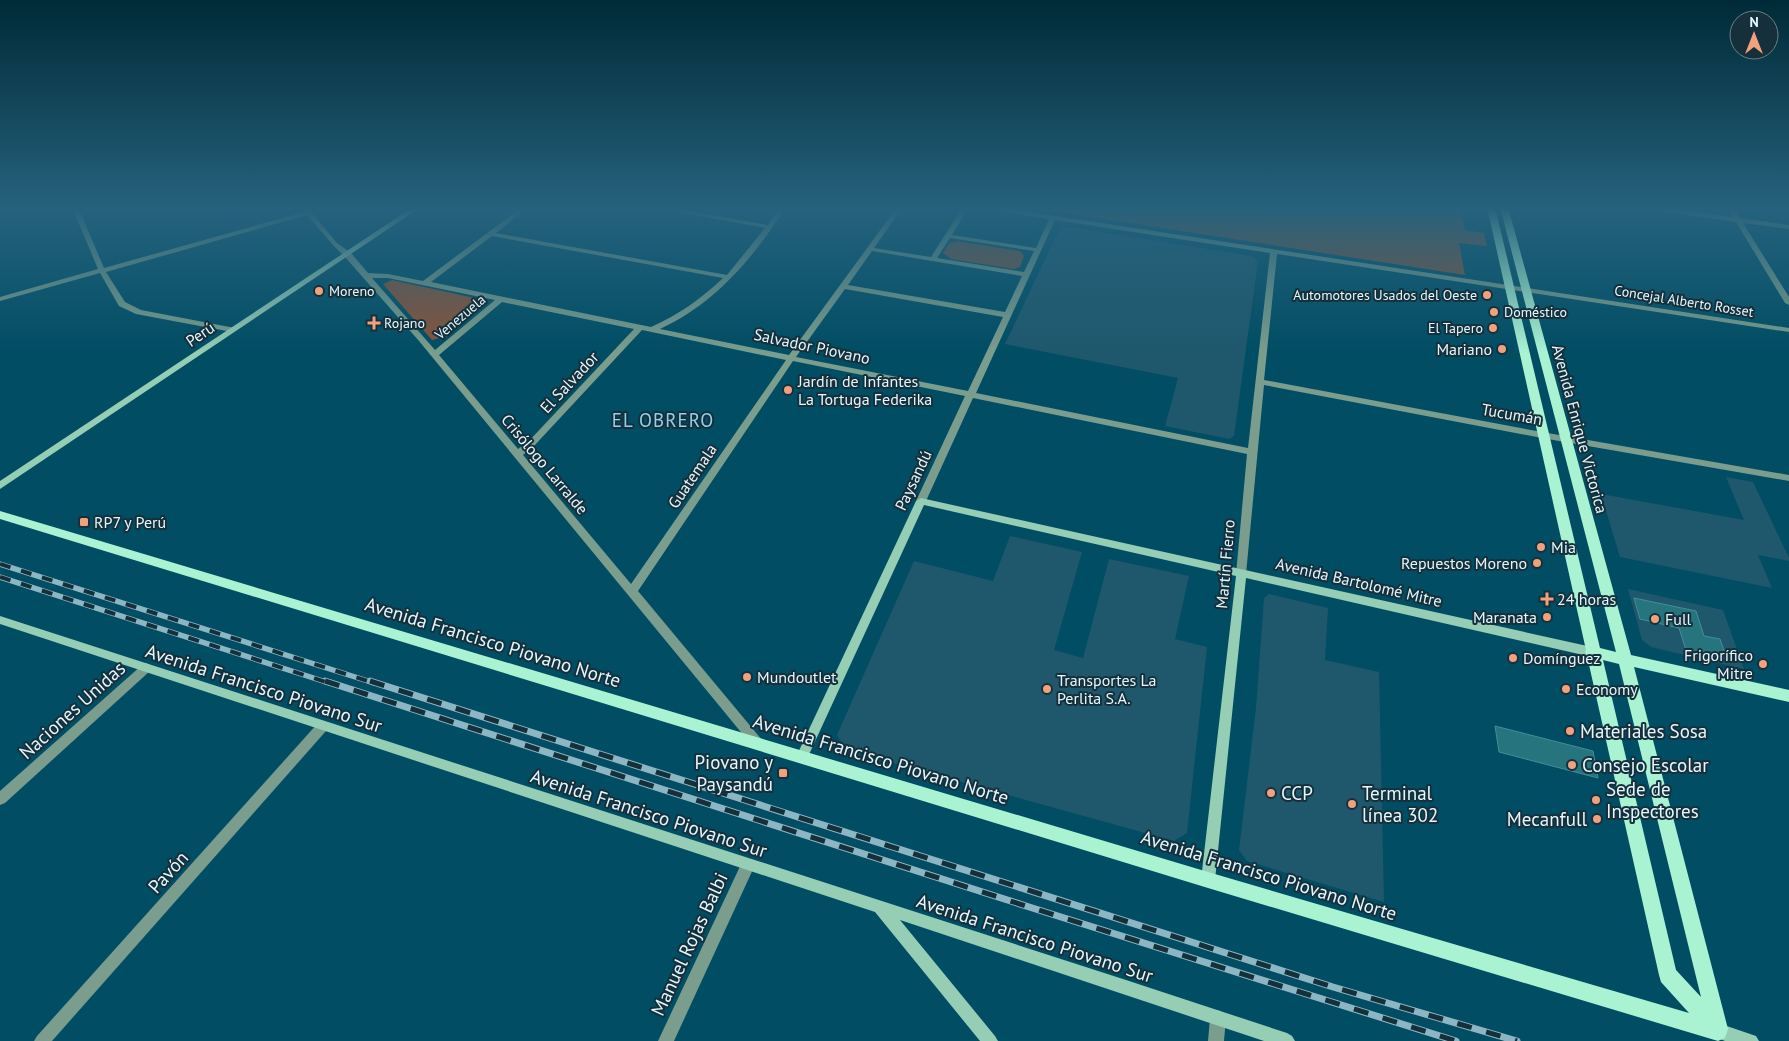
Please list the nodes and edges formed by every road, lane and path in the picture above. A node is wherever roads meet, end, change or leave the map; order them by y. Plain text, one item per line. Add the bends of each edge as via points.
1 (348, 255) edge
2 (95, 256) edge
3 (154, 256) edge
4 (347, 256) edge
5 (462, 256) edge
6 (609, 256) edge
7 (746, 256) edge
8 (865, 256) edge
9 (913, 256) edge
10 (935, 256) edge
11 (1035, 256) edge
12 (1274, 256) edge
13 (1297, 256) edge
14 (1502, 256) edge
15 (1517, 256) edge
16 (1760, 256) edge
17 (933, 259) junction
18 (102, 271) junction
19 (1026, 274) junction
20 (365, 275) junction
21 (728, 277) junction
22 (424, 284) junction
23 (843, 286) junction
24 (1510, 288) junction
25 (1526, 289) junction
26 (0, 299) edge
27 (501, 299) junction
28 (1789, 303) edge
29 (1008, 314) junction
30 (640, 327) junction
31 (232, 330) junction
32 (652, 330) junction
33 (1789, 330) edge
34 (435, 354) junction
35 (792, 357) junction
36 (1259, 382) junction
37 (970, 394) junction
38 (1542, 435) junction
39 (1564, 438) junction
40 (1252, 452) junction
41 (518, 454) junction
42 (1789, 478) edge
43 (0, 486) edge
44 (921, 501) junction
45 (0, 516) edge
46 (1242, 574) junction
47 (632, 591) junction
48 (0, 620) edge
49 (1592, 652) junction
50 (1625, 659) junction
51 (146, 668) junction
52 (1789, 696) edge
53 (322, 727) junction
54 (758, 744) junction
55 (802, 757) junction
56 (0, 799) edge
57 (748, 865) junction
58 (1208, 880) junction
59 (880, 907) junction
60 (1218, 1018) junction
61 (1720, 1036) edge
62 (42, 1041) edge
63 (666, 1041) edge
64 (990, 1041) edge
65 (1216, 1041) edge
66 (1287, 1041) edge
67 (1751, 1041) edge

1 - 20 street, Crisólogo Larralde
2 - 18 street
3 - 18 street
4 - 31 street, Perú
5 - 22 street
6 - 21 street
7 - 21 street
8 - 23 street, Guatemala
9 - 17 street
10 - 17 street
11 - 19 street, Paysandú
12 - 36 street, Martín Fierro
13 - 24 street, Concejal Alberto Rosset
14 - 24 main road
15 - 25 main road, Avenida Enrique Victorica
16 - 28 street
17 - 19 street
18 - 26 street
18 - 31 street via 122,304 129,308
19 - 29 street, Paysandú
20 - 22 street, Salvador Piovano
20 - 34 street, Crisólogo Larralde
21 - 32 street via 694,306
22 - 27 street, Salvador Piovano
23 - 29 street
23 - 35 street, Guatemala
24 - 25 street, Concejal Alberto Rosset
24 - 38 main road
25 - 33 street, Concejal Alberto Rosset
25 - 39 main road, Avenida Enrique Victorica
27 - 30 street, Salvador Piovano
27 - 34 street, Venezuela
29 - 37 street, Paysandú
30 - 32 street, Salvador Piovano
30 - 41 street, El Salvador
31 - 43 street, Perú
32 - 35 street, Salvador Piovano
34 - 41 street, Crisólogo Larralde
35 - 37 street, Salvador Piovano
35 - 47 street, Guatemala
36 - 38 street, Tucumán
36 - 40 street, Martín Fierro
37 - 40 street, Salvador Piovano
37 - 44 street, Paysandú
38 - 39 street, Tucumán
38 - 49 main road
39 - 42 street, Tucumán
39 - 50 main road, Avenida Enrique Victorica
40 - 46 street, Martín Fierro
41 - 47 street, Crisólogo Larralde
44 - 46 street, Avenida Bartolomé Mitre
44 - 55 street, Paysandú
45 - 54 main road, Avenida Francisco Piovano Norte
46 - 49 street, Avenida Bartolomé Mitre
46 - 58 street, Martín Fierro
47 - 54 street, Crisólogo Larralde
48 - 51 street, Avenida Francisco Piovano Sur
49 - 50 main road, Avenida Bartolomé Mitre
49 - 61 main road via 1668,975
50 - 52 main road, Avenida Bartolomé Mitre
50 - 61 main road, Avenida Enrique Victorica
51 - 53 street, Avenida Francisco Piovano Sur
51 - 56 street, Naciones Unidas
53 - 57 street, Avenida Francisco Piovano Sur
53 - 62 street, Pavón
54 - 55 main road, Avenida Francisco Piovano Norte
55 - 58 main road, Avenida Francisco Piovano Norte
57 - 59 street, Avenida Francisco Piovano Sur
57 - 63 street, Manuel Rojas Balbi
58 - 61 main road, Avenida Francisco Piovano Norte
59 - 60 street, Avenida Francisco Piovano Sur
59 - 64 street
60 - 65 street
60 - 66 street, Avenida Francisco Piovano Sur
61 - 67 street, Avenida Francisco Piovano Norte

